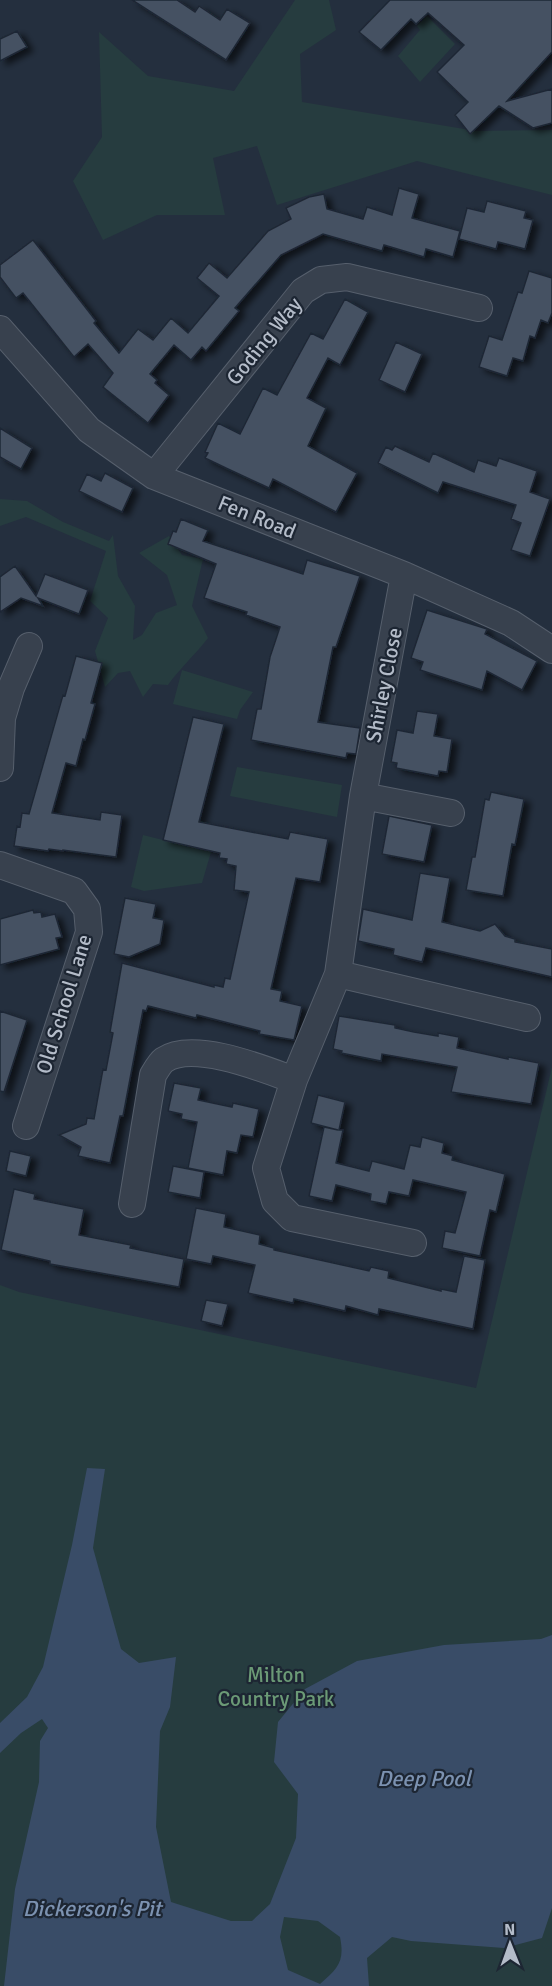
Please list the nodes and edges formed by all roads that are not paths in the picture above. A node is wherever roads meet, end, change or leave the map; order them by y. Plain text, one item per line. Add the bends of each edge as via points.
1 (479, 308) dead end
2 (0, 329) edge
3 (154, 476) junction
4 (404, 575) junction
5 (29, 646) dead end
6 (552, 650) edge
7 (0, 768) edge
8 (363, 796) junction
9 (451, 813) dead end
10 (0, 865) edge
11 (338, 974) junction
12 (527, 1018) dead end
13 (294, 1080) junction
14 (26, 1126) dead end
15 (132, 1204) dead end
16 (413, 1243) dead end

1 - 3 street, Goding Way via 347,277 321,280 303,291
2 - 3 street, Fen Road via 88,430
3 - 4 street, Fen Road
4 - 6 street, Fen Road via 511,623
4 - 8 street, Shirley Close
5 - 7 street via 2,718
8 - 9 street
8 - 11 street, Shirley Close
10 - 14 street, Old School Lane via 74,891 87,909 89,932
11 - 12 street
11 - 13 street, Shirley Close
13 - 15 street via 232,1058 184,1053 164,1060 153,1075
13 - 16 street, Shirley Close via 267,1168 275,1201 292,1218

